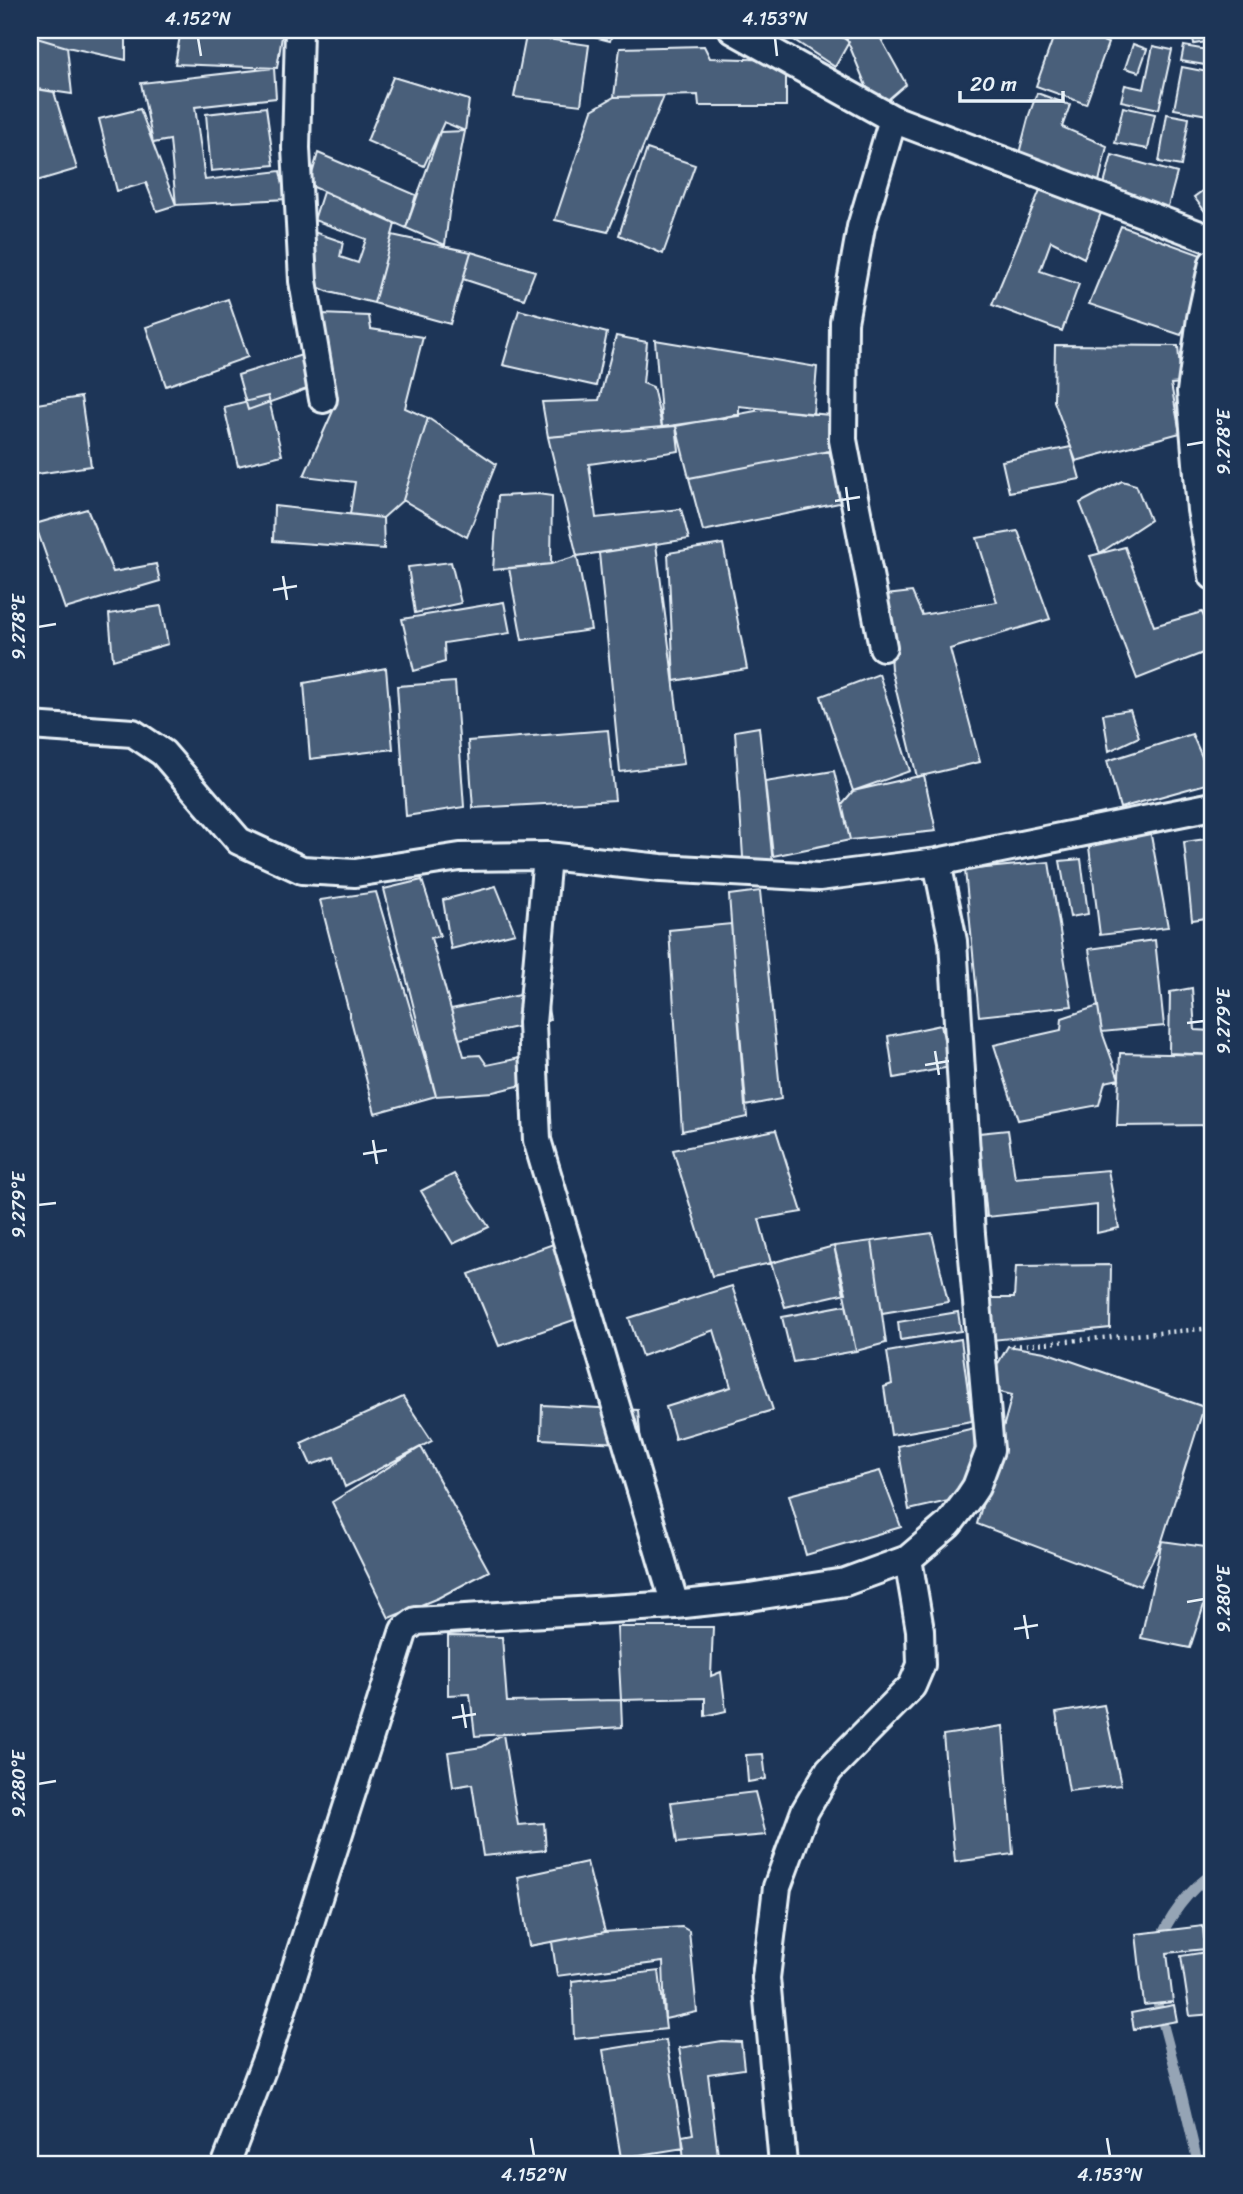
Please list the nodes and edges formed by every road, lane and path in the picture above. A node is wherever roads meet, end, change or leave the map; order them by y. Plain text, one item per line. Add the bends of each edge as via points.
1 (299, 30) edge
2 (733, 30) edge
3 (893, 119) junction
4 (1213, 240) edge
5 (1213, 263) edge
6 (323, 399) dead end
7 (1213, 576) edge
8 (883, 648) dead end
9 (30, 726) edge
10 (1213, 806) edge
11 (547, 856) junction
12 (937, 862) junction
13 (1213, 1328) edge
14 (980, 1349) junction
15 (908, 1559) junction
16 (675, 1605) junction
17 (226, 2164) edge
18 (783, 2164) edge

1 - 6 street via 296,148 303,281
2 - 3 street
3 - 4 street
3 - 8 street via 861,227 844,322 843,440
5 - 7 street via 1191,392 1201,510
9 - 11 street via 133,733 163,753 239,841 302,870 355,873 460,857
10 - 12 street
11 - 12 street via 819,877
11 - 16 street via 532,1023 537,1140
12 - 14 street via 953,941
13 - 14 path
14 - 15 street via 989,1450 976,1487 949,1524
15 - 16 street via 845,1582
15 - 18 street via 922,1665 912,1686 829,1770 805,1811 777,1886 766,1978
16 - 17 street via 416,1621 404,1630 268,2054

